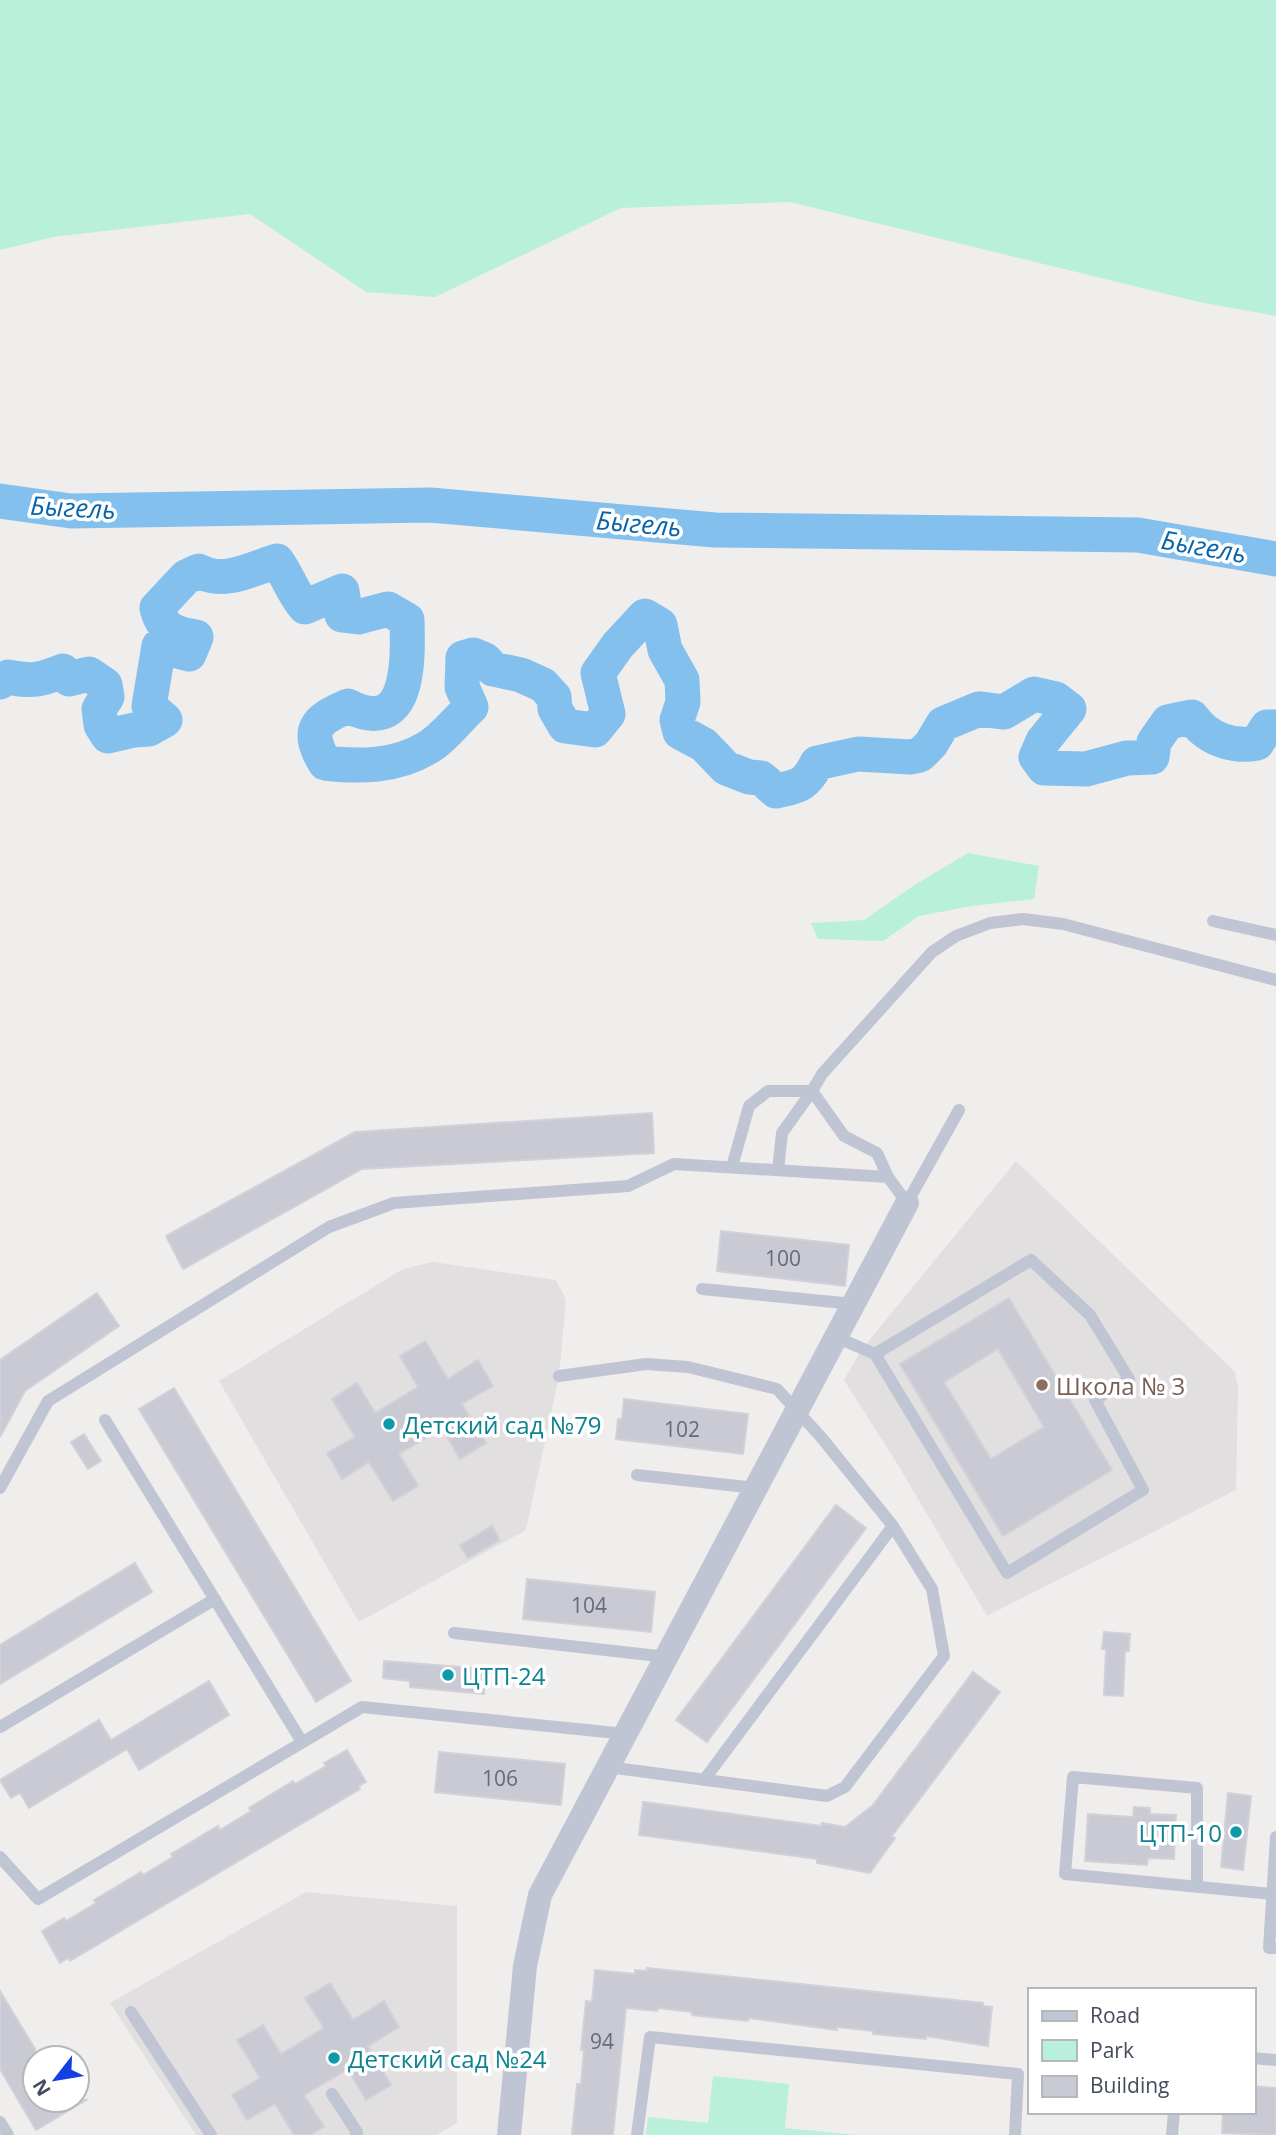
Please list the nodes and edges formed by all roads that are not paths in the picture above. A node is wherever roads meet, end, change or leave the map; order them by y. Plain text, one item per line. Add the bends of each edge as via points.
1 (1213, 921) dead end
2 (1276, 935) edge
3 (1276, 980) edge
4 (812, 1091) junction
5 (959, 1110) dead end
6 (732, 1167) junction
7 (778, 1170) junction
8 (888, 1177) junction
9 (907, 1203) junction
10 (702, 1289) dead end
11 (853, 1304) junction
12 (836, 1337) junction
13 (875, 1354) junction
14 (559, 1376) dead end
15 (797, 1411) junction
16 (105, 1420) dead end
17 (637, 1475) dead end
18 (0, 1488) edge
19 (756, 1488) junction
20 (893, 1526) junction
21 (215, 1599) junction
22 (454, 1633) dead end
23 (667, 1657) junction
24 (0, 1727) edge
25 (626, 1734) junction
26 (302, 1742) junction
27 (608, 1767) junction
28 (704, 1780) junction
29 (1276, 1835) edge
30 (0, 1857) edge
31 (1197, 1887) junction
32 (1273, 1894) junction
33 (1276, 1948) edge
34 (131, 2012) dead end
35 (1255, 2058) edge
36 (1276, 2060) edge
37 (332, 2094) dead end
38 (1174, 2114) edge
39 (0, 2122) edge
40 (8, 2135) edge
41 (211, 2135) edge
42 (356, 2135) edge
43 (509, 2135) edge
44 (637, 2135) edge
45 (1015, 2135) edge
46 (1172, 2135) edge

1 - 2 lane
3 - 4 lane via 1063,924 1024,919 990,923 956,936 932,952 822,1074
4 - 6 lane via 768,1091 749,1106
4 - 7 lane via 782,1133
4 - 8 lane via 844,1136 877,1153
5 - 9 lane
6 - 7 lane
6 - 18 lane via 674,1164 628,1186 394,1203 330,1227 48,1401
7 - 8 lane
8 - 9 lane
9 - 11 street
10 - 11 lane
11 - 12 street
12 - 13 lane
12 - 15 street
13 - 13 lane via 1031,1260 1090,1315 1129,1379 1095,1400 1143,1490 1007,1573
14 - 15 lane via 646,1363 688,1367 777,1389
15 - 19 street
15 - 20 lane
16 - 21 lane
17 - 19 lane
19 - 23 street
20 - 28 lane
20 - 28 lane via 932,1589 944,1656 845,1787 827,1796
21 - 24 lane
21 - 26 lane
22 - 23 lane
23 - 25 street
25 - 26 lane via 362,1707
25 - 27 street
26 - 30 lane via 38,1899
27 - 28 lane
27 - 43 street via 540,1895 525,1966
29 - 32 lane
31 - 31 lane via 1065,1874 1073,1777 1197,1788
31 - 32 lane
32 - 33 lane via 1269,1948
34 - 41 lane
35 - 36 lane
37 - 42 lane
38 - 46 lane
39 - 40 lane
44 - 45 lane via 650,2037 1018,2074

